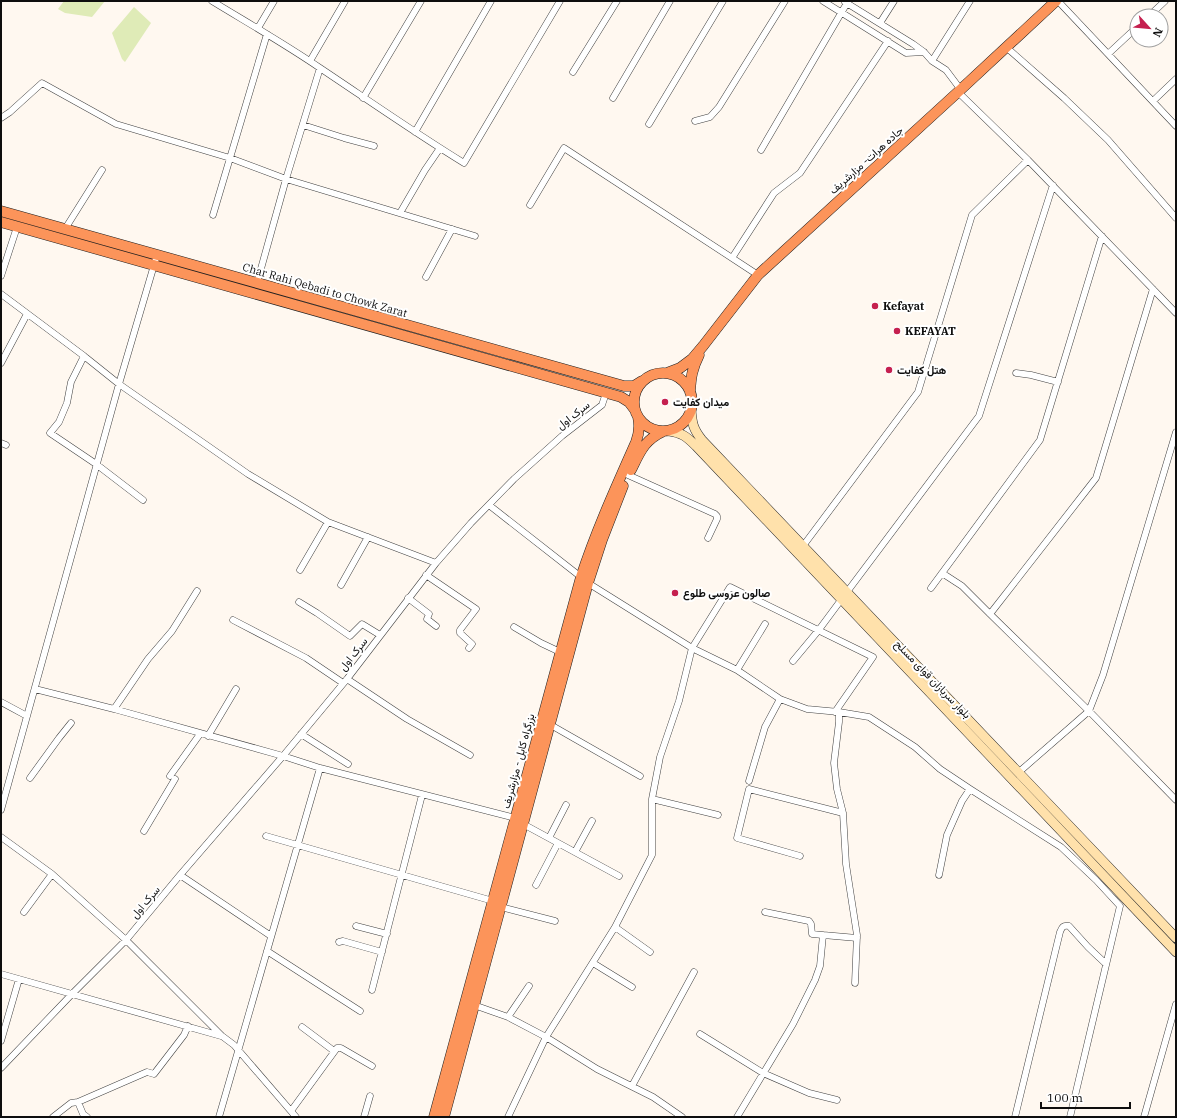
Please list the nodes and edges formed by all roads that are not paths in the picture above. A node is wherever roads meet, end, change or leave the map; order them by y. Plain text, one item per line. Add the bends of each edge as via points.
1 (213, 1) edge
2 (274, 1) edge
3 (345, 1) edge
4 (421, 1) edge
5 (491, 1) edge
6 (560, 1) edge
7 (617, 1) edge
8 (670, 1) edge
9 (723, 1) edge
10 (785, 1) edge
11 (823, 1) edge
12 (894, 1) edge
13 (970, 1) edge
14 (1057, 1) edge
15 (1165, 1) edge
16 (846, 2) edge
17 (1158, 8) edge
18 (842, 13) junction
19 (880, 23) junction
20 (258, 28) junction
21 (267, 34) junction
22 (1129, 34) edge
23 (888, 41) junction
24 (1006, 47) junction
25 (924, 52) junction
26 (1108, 54) junction
27 (310, 61) junction
28 (932, 61) junction
29 (320, 68) junction
30 (573, 72) dead end
31 (1176, 79) edge
32 (959, 91) junction
33 (363, 98) junction
34 (613, 98) dead end
35 (1152, 101) junction
36 (1, 118) edge
37 (695, 121) dead end
38 (649, 124) dead end
39 (303, 125) junction
40 (1176, 126) edge
41 (415, 132) junction
42 (374, 146) dead end
43 (440, 148) junction
44 (761, 150) dead end
45 (230, 158) junction
46 (1028, 160) junction
47 (102, 170) dead end
48 (286, 179) junction
49 (1053, 185) junction
50 (530, 205) dead end
51 (1, 211) edge
52 (400, 213) junction
53 (212, 215) dead end
54 (1176, 218) edge
55 (1, 222) edge
56 (17, 226) junction
57 (65, 229) junction
58 (452, 229) junction
59 (475, 236) dead end
60 (1102, 236) junction
61 (732, 258) junction
62 (156, 260) junction
63 (758, 275) junction
64 (1, 276) edge
65 (426, 277) dead end
66 (257, 283) junction
67 (1153, 289) junction
68 (1, 294) edge
69 (1176, 313) edge
70 (27, 314) junction
71 (703, 346) junction
72 (84, 356) junction
73 (1, 363) edge
74 (667, 373) junction
75 (1016, 373) dead end
76 (642, 381) junction
77 (1058, 382) junction
78 (119, 384) junction
79 (690, 392) junction
80 (606, 393) junction
81 (691, 409) junction
82 (636, 414) junction
83 (666, 431) junction
84 (1176, 432) edge
85 (96, 464) junction
86 (628, 475) junction
87 (143, 500) dead end
88 (489, 505) junction
89 (328, 522) junction
90 (368, 537) junction
91 (708, 538) dead end
92 (803, 546) junction
93 (436, 563) junction
94 (300, 570) dead end
95 (942, 573) junction
96 (426, 575) junction
97 (584, 580) junction
98 (340, 585) dead end
99 (931, 588) dead end
100 (198, 591) dead end
101 (847, 592) junction
102 (408, 598) junction
103 (841, 600) junction
104 (299, 602) dead end
105 (990, 614) junction
106 (233, 620) dead end
107 (764, 624) dead end
108 (436, 626) dead end
109 (514, 627) dead end
110 (818, 630) junction
111 (380, 635) junction
112 (469, 648) dead end
113 (692, 648) junction
114 (560, 652) junction
115 (793, 662) dead end
116 (737, 670) junction
117 (345, 681) junction
118 (35, 689) junction
119 (236, 689) dead end
120 (780, 699) junction
121 (1, 702) edge
122 (114, 709) junction
123 (1089, 711) junction
124 (837, 712) junction
125 (27, 716) junction
126 (71, 723) dead end
127 (549, 724) junction
128 (200, 734) junction
129 (301, 734) junction
130 (208, 736) junction
131 (283, 756) junction
132 (470, 756) dead end
133 (348, 764) dead end
134 (320, 768) junction
135 (1019, 772) junction
136 (640, 776) dead end
137 (30, 778) dead end
138 (749, 781) dead end
139 (970, 789) junction
140 (422, 795) junction
141 (652, 799) junction
142 (1176, 800) edge
143 (566, 805) dead end
144 (1, 810) edge
145 (843, 813) junction
146 (718, 815) dead end
147 (592, 820) dead end
148 (519, 821) junction
149 (144, 831) dead end
150 (266, 836) dead end
151 (1, 837) edge
152 (549, 838) junction
153 (558, 843) junction
154 (298, 844) junction
155 (575, 852) junction
156 (800, 856) dead end
157 (52, 874) junction
158 (180, 875) junction
159 (402, 875) junction
160 (939, 875) dead end
161 (619, 876) dead end
162 (536, 885) dead end
163 (497, 904) junction
164 (24, 912) dead end
165 (765, 912) dead end
166 (555, 921) dead end
167 (356, 926) dead end
168 (615, 927) junction
169 (387, 934) junction
170 (823, 935) junction
171 (271, 936) junction
172 (857, 938) junction
173 (1176, 938) edge
174 (126, 940) junction
175 (339, 942) dead end
176 (267, 951) junction
177 (382, 952) junction
178 (650, 952) dead end
179 (1176, 952) edge
180 (593, 963) junction
181 (1106, 964) junction
182 (694, 972) dead end
183 (1, 974) edge
184 (19, 979) junction
185 (855, 983) dead end
186 (529, 986) dead end
187 (632, 987) dead end
188 (372, 990) dead end
189 (72, 994) junction
190 (470, 1004) junction
191 (1176, 1004) edge
192 (360, 1011) dead end
193 (508, 1016) junction
194 (188, 1026) junction
195 (302, 1027) dead end
196 (700, 1034) dead end
197 (222, 1036) junction
198 (546, 1037) junction
199 (1, 1041) edge
200 (238, 1051) junction
201 (334, 1051) junction
202 (372, 1066) dead end
203 (1, 1068) edge
204 (763, 1073) junction
205 (632, 1086) junction
206 (370, 1096) dead end
207 (837, 1100) dead end
208 (78, 1102) junction
209 (291, 1111) junction
210 (53, 1117) edge
211 (86, 1117) edge
212 (219, 1117) edge
213 (296, 1117) edge
214 (364, 1117) edge
215 (434, 1117) edge
216 (444, 1117) edge
217 (508, 1117) edge
218 (682, 1117) edge
219 (737, 1117) edge
220 (1015, 1117) edge
221 (1070, 1117) edge
222 (1144, 1117) edge

1 - 20 street
2 - 20 street
3 - 27 street
4 - 33 street
5 - 41 street
6 - 43 street via 464,163
7 - 30 street
8 - 34 street
9 - 38 street
10 - 37 street via 719,107 710,117
11 - 18 street
12 - 19 street
13 - 28 street
14 - 24 highway, جاده هرات- مزارشریف
14 - 26 street
15 - 17 street
16 - 18 street
16 - 19 street
18 - 23 street
18 - 44 street
19 - 25 street
20 - 21 street
21 - 27 street
21 - 45 street
22 - 26 street
23 - 25 street via 906,52
23 - 61 street via 800,173 774,193
24 - 32 highway, جاده هرات- مزارشریف
24 - 54 street via 1108,140
25 - 28 street
26 - 35 street
27 - 29 street
28 - 32 street via 946,70
29 - 33 street
29 - 39 street
31 - 35 street
32 - 46 street
32 - 63 highway, جاده هرات- مزارشریف
33 - 41 street
35 - 40 street
36 - 45 street via 42,83 116,124
39 - 42 street
39 - 48 street
41 - 43 street
43 - 52 street
45 - 48 street
45 - 53 street
46 - 49 street
46 - 92 street via 972,215 918,392
47 - 57 street
48 - 52 street
48 - 66 street
49 - 60 street
49 - 101 street via 979,416
50 - 61 street via 564,148
51 - 57 highway, Char Rahi Qebadi to Chowk Zarat
52 - 58 street
55 - 56 highway, Char Rahi Qebadi to Chowk Zarat
56 - 62 highway, Char Rahi Qebadi to Chowk Zarat
56 - 64 street
57 - 62 highway, Char Rahi Qebadi to Chowk Zarat
58 - 59 street
58 - 65 street
60 - 67 street
60 - 77 street
61 - 63 street
62 - 66 highway, Char Rahi Qebadi to Chowk Zarat
62 - 78 street
62 - 80 highway, Char Rahi Qebadi to Chowk Zarat
63 - 71 highway, جاده هرات- مزارشریف
66 - 76 highway, Char Rahi Qebadi to Chowk Zarat via 624,386 634,386
67 - 69 street
67 - 105 street via 1096,478
68 - 70 street
70 - 72 street
70 - 73 street
71 - 74 highway via 692,359
71 - 79 highway via 692,371
72 - 78 street
72 - 85 street via 71,382 67,404 59,422 50,433
74 - 76 highway via 654,374
74 - 79 highway via 682,379
75 - 77 street
76 - 82 highway via 634,395
77 - 95 street via 1040,440
78 - 85 street
78 - 89 street via 248,474
79 - 81 highway
80 - 82 highway, Char Rahi Qebadi to Chowk Zarat via 629,402
80 - 88 street, سرک اول via 602,405 562,436
81 - 83 highway via 683,423
81 - 92 main road, بلوار سربازان قوای مسلح via 695,430 702,440
82 - 83 highway via 645,425 654,430
82 - 97 highway, بزرگراه کابل - مزارشریف via 639,434 600,523
83 - 86 highway, بزرگراه کابل - مزارشریف via 654,435 647,442
83 - 103 main road, بلوار سربازان قوای مسلح via 679,433 687,438
84 - 123 street via 1103,675
85 - 87 street
85 - 118 street
86 - 91 street via 715,514 717,519
86 - 97 highway, بزرگراه کابل - مزارشریف
88 - 93 street, سرک اول
88 - 97 street
89 - 90 street
89 - 94 street
90 - 93 street
90 - 98 street
92 - 101 main road, بلوار سربازان قوای مسلح
93 - 96 street, سرک اول
95 - 99 street
95 - 105 street via 962,586
96 - 102 street, سرک اول
96 - 112 street via 476,609 460,630 472,644
97 - 113 street
97 - 114 highway, بزرگراه کابل - مزارشریف
97 - 127 highway, بزرگراه کابل - مزارشریف
100 - 122 street via 172,631 148,659
101 - 135 main road, بلوار سربازان قوای مسلح
102 - 108 street via 429,614 427,618
102 - 111 street, سرک اول
103 - 110 street
103 - 179 main road, بلوار سربازان قوای مسلح
104 - 111 street via 351,636 362,624
105 - 123 street
106 - 117 street
107 - 116 street
109 - 114 street
110 - 113 street via 730,587
110 - 115 street
110 - 124 street via 873,657
111 - 117 street, سرک اول
113 - 116 street
113 - 141 street via 679,701 660,758
114 - 148 highway, بزرگراه کابل - مزارشریف
116 - 120 street
117 - 129 street, سرک اول
117 - 132 street
118 - 122 street
118 - 125 street
119 - 130 street
120 - 124 street via 807,709
120 - 138 street via 765,727
121 - 125 street
122 - 128 street
123 - 135 street
123 - 142 street
124 - 139 street via 869,717
124 - 145 street via 834,763
125 - 144 street
126 - 137 street
127 - 136 street
127 - 148 highway, بزرگراه کابل - مزارشریف
128 - 130 street
128 - 149 street via 172,777
129 - 131 street, سرک اول
129 - 133 street
130 - 131 street
131 - 134 street
131 - 158 street, سرک اول
134 - 140 street
134 - 154 street
135 - 173 main road, بلوار سربازان قوای مسلح
139 - 160 street via 947,835
139 - 181 street via 1061,847 1120,906
140 - 148 street
140 - 159 street
141 - 146 street
141 - 168 street via 652,855
143 - 152 street
145 - 156 street via 749,790 737,838
145 - 172 street via 846,864
147 - 155 street
148 - 152 street
148 - 163 highway, بزرگراه کابل - مزارشریف
150 - 154 street
151 - 157 street
152 - 153 street
153 - 155 street
153 - 162 street
154 - 159 street
154 - 171 street
155 - 161 street
157 - 164 street
157 - 174 street
158 - 171 street
158 - 174 street, سرک اول
159 - 163 street
159 - 169 street
163 - 166 street
163 - 190 highway, بزرگراه کابل - مزارشریف
165 - 170 street via 809,921 812,934
167 - 169 street
168 - 178 street
168 - 180 street
169 - 177 street
170 - 172 street
170 - 204 street via 820,966 815,980 794,1024
171 - 176 street
172 - 185 street
174 - 189 street, سرک اول
174 - 197 street
175 - 177 street
176 - 192 street
176 - 200 street
177 - 188 street
180 - 187 street
180 - 198 street
181 - 220 street via 1069,926 1062,927
181 - 221 street
182 - 205 street
183 - 184 street
184 - 189 street
184 - 199 street
186 - 193 street
189 - 194 street
189 - 203 street, سرک اول
190 - 193 street
190 - 215 highway, بزرگراه کابل - مزارشریف
190 - 216 highway, بزرگراه کابل - مزارشریف
191 - 222 street
193 - 198 street
194 - 197 street
194 - 208 street via 154,1074 147,1072
195 - 201 street
196 - 204 street
197 - 200 street
198 - 205 street via 597,1069
198 - 217 street
200 - 209 street
200 - 212 street
201 - 202 street via 341,1048
201 - 209 street
204 - 207 street via 809,1093
204 - 219 street
205 - 218 street
206 - 214 street
208 - 210 street via 71,1103
208 - 211 street
209 - 213 street

